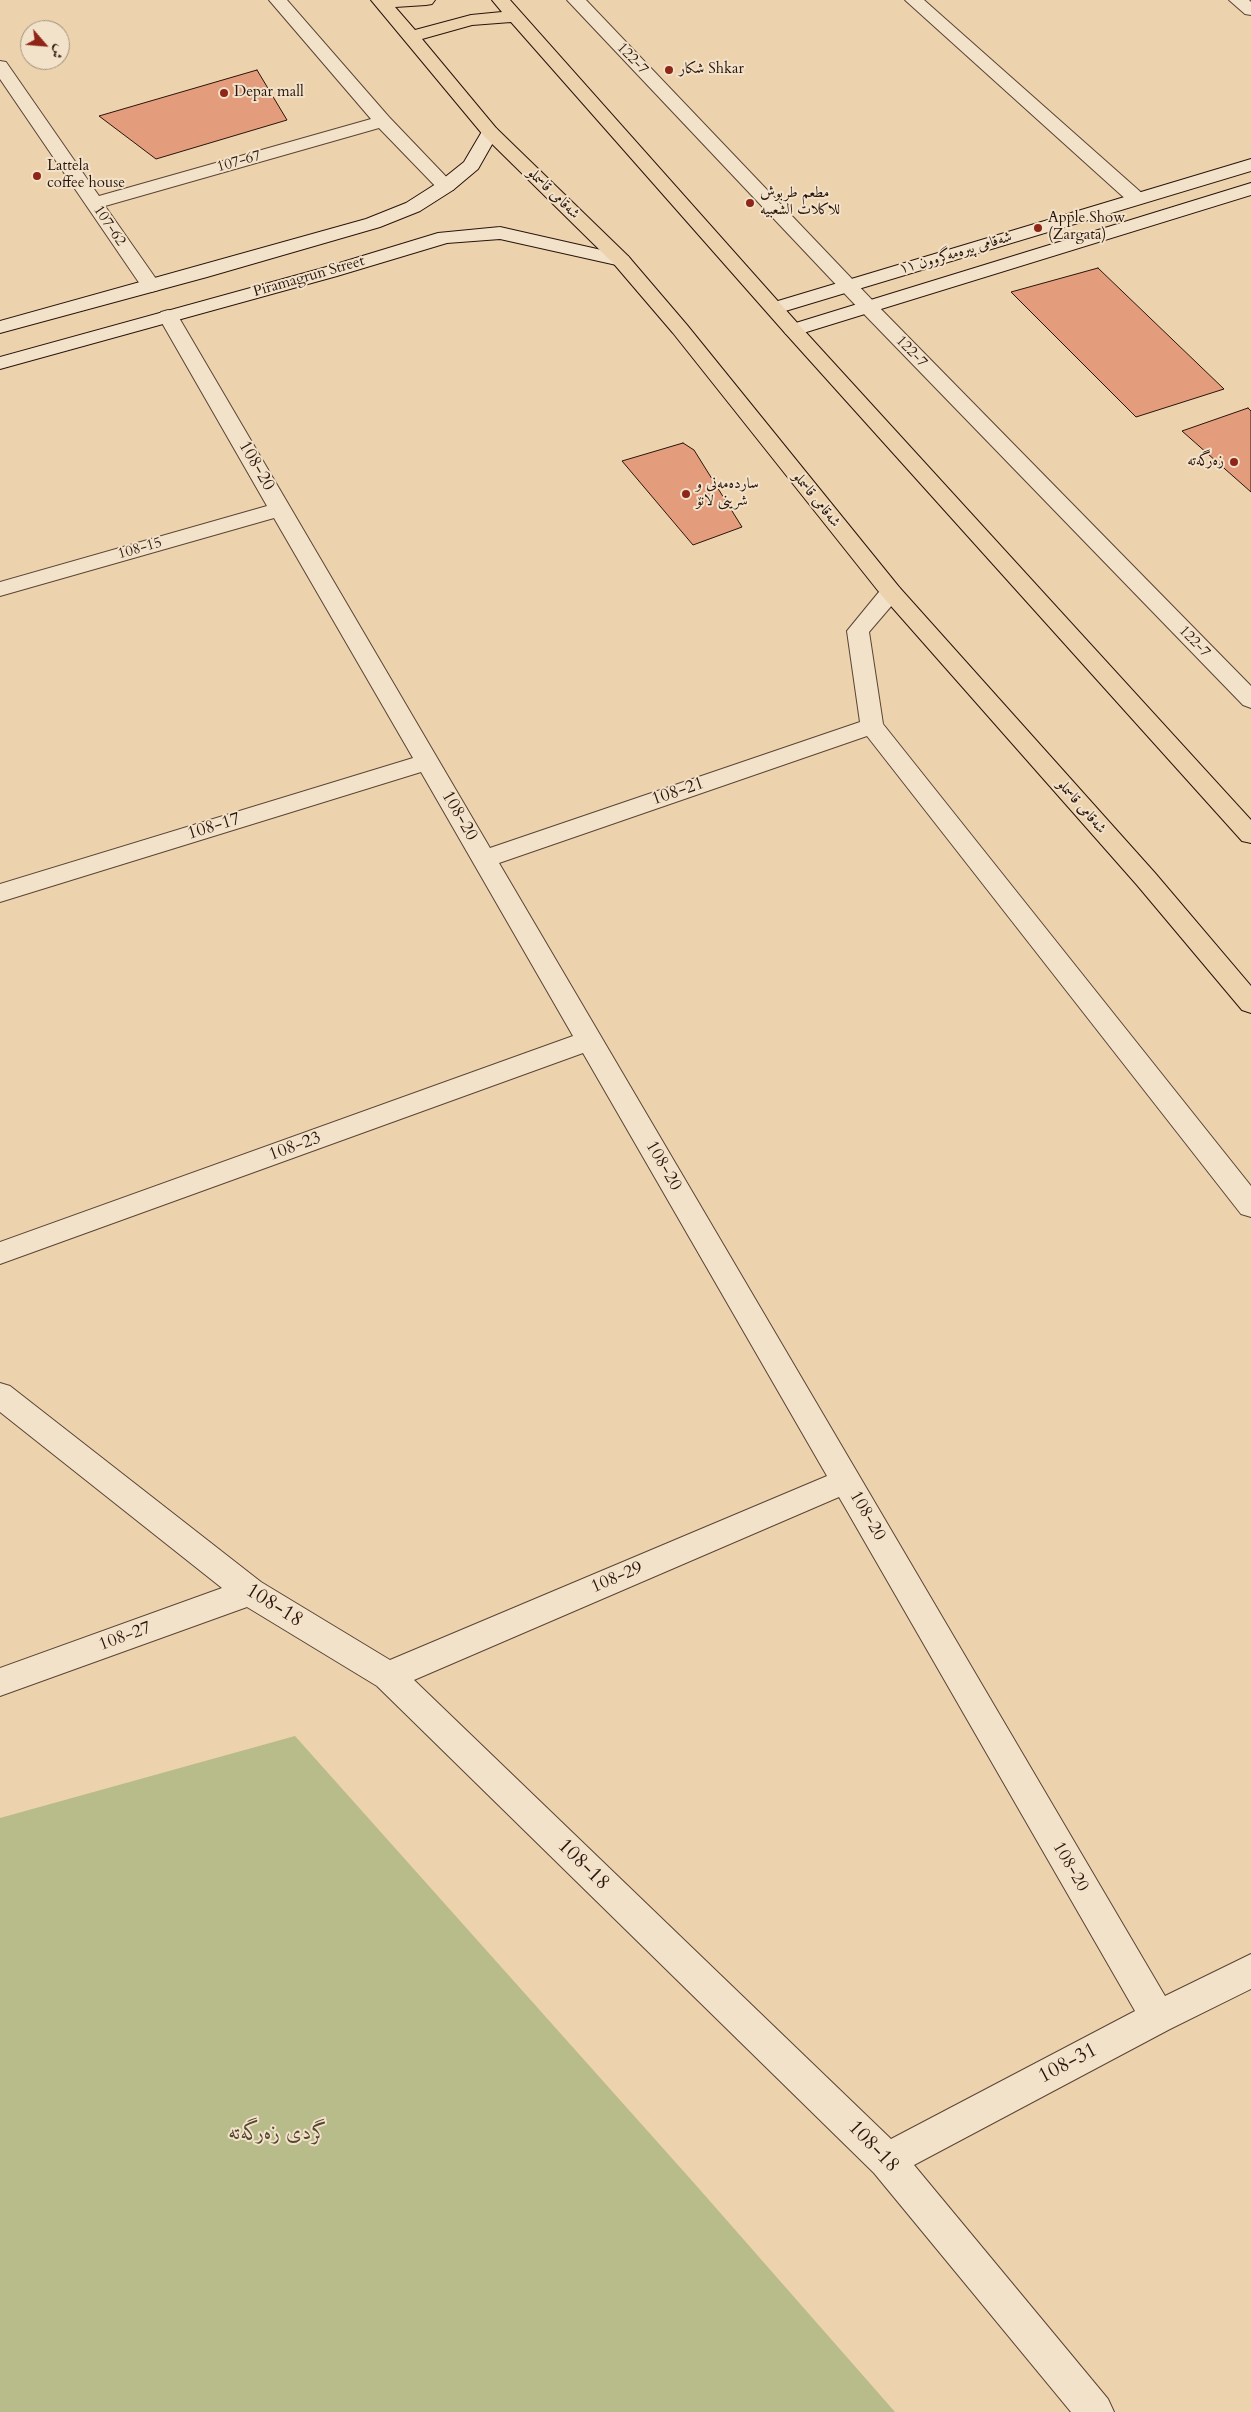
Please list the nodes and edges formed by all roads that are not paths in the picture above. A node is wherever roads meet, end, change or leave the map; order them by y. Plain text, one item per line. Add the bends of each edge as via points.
1 (278, 0) edge
2 (426, 0) edge
3 (501, 0) edge
4 (576, 0) edge
5 (914, 0) edge
6 (1238, 0) edge
7 (381, 2) edge
8 (1251, 10) edge
9 (515, 16) junction
10 (411, 36) junction
11 (0, 66) edge
12 (383, 121) junction
13 (490, 132) junction
14 (1251, 165) edge
15 (446, 186) junction
16 (1251, 189) edge
17 (1137, 199) junction
18 (94, 203) junction
19 (621, 260) junction
20 (151, 286) junction
21 (847, 286) junction
22 (868, 307) junction
23 (775, 308) junction
24 (168, 316) junction
25 (0, 327) edge
26 (793, 330) junction
27 (0, 363) edge
28 (280, 509) junction
29 (0, 588) edge
30 (891, 592) junction
31 (1251, 700) edge
32 (872, 726) junction
33 (427, 762) junction
34 (1251, 835) edge
35 (484, 859) junction
36 (0, 893) edge
37 (1251, 1003) edge
38 (590, 1040) junction
39 (1251, 1206) edge
40 (0, 1253) edge
41 (0, 1395) edge
42 (846, 1481) junction
43 (250, 1592) junction
44 (388, 1676) junction
45 (0, 1682) edge
46 (1251, 1972) edge
47 (1158, 2017) junction
48 (887, 2160) junction
49 (1095, 2412) edge

1 - 12 street
2 - 7 main road
3 - 9 main road
4 - 21 street, 122-7
5 - 17 street
6 - 8 street
7 - 10 main road, شەقامی قاسملو
9 - 10 main road via 464,22
9 - 23 main road
10 - 13 main road, شەقامی قاسملو
11 - 18 street, 107-62
12 - 15 street
12 - 18 street, 107-67
13 - 15 street, Piramagrun Street via 471,165
13 - 19 main road, شەقامی قاسملو
14 - 17 street, شەقامی پیرەمەگروون ١١
15 - 20 street, Piramagrun Street via 413,207 373,222
16 - 22 street, شەقامی پیرەمەگروون ١١
17 - 21 street, شەقامی پیرەمەگروون ١١
18 - 20 street, 107-62
19 - 24 street, Piramagrun Street via 500,233 446,237
19 - 30 main road, شەقامی قاسملو
20 - 25 street, Piramagrun Street
21 - 22 street, 122-7
21 - 23 street, شەقامی پیرەمەگروون ١١
22 - 26 street, شەقامی پیرەمەگروون ١١
22 - 31 street, 122-7
23 - 26 main road
24 - 27 street, Piramagrun Street
24 - 28 street, 108-20
26 - 34 main road
28 - 29 street, 108-15
28 - 33 street, 108-20
30 - 32 street via 858,631
30 - 37 main road, شەقامی قاسملو via 1146,879
32 - 35 street, 108-21
32 - 39 street
33 - 35 street, 108-20
33 - 36 street, 108-17
35 - 38 street, 108-20
38 - 40 street, 108-23
38 - 42 street, 108-20
41 - 43 street, 108-18
42 - 44 street, 108-29
42 - 47 street, 108-20
43 - 44 street, 108-18
43 - 45 street, 108-27
44 - 48 street, 108-18
46 - 47 street, 108-31
47 - 48 street, 108-31
48 - 49 street, 108-18

